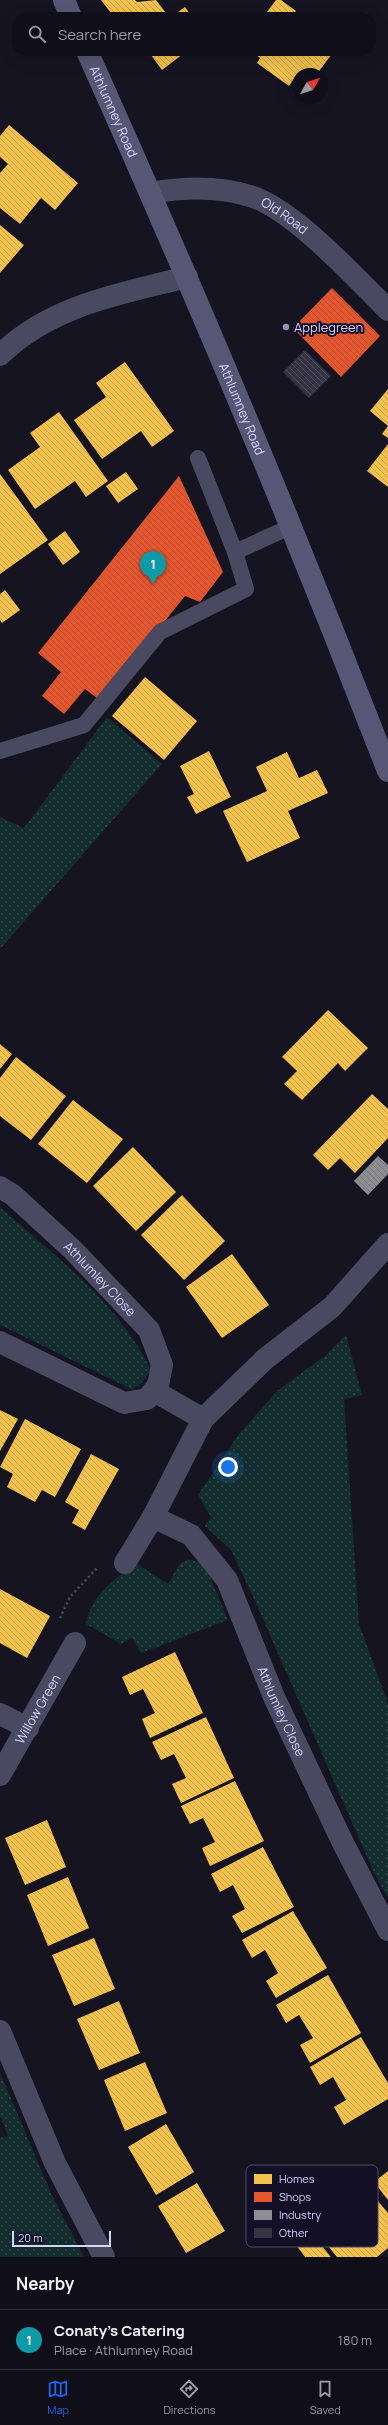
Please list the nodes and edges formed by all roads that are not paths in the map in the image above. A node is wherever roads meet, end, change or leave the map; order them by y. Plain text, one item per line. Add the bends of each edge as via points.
1 (64, 0) edge
2 (69, 12) edge
3 (89, 56) edge
4 (151, 193) junction
5 (187, 277) junction
6 (385, 299) edge
7 (0, 355) edge
8 (198, 458) dead end
9 (292, 526) junction
10 (235, 552) junction
11 (0, 751) edge
12 (388, 771) edge
13 (0, 1187) edge
14 (388, 1244) edge
15 (0, 1342) edge
16 (154, 1391) junction
17 (204, 1420) junction
18 (153, 1517) junction
19 (125, 1563) road end
20 (75, 1643) road end
21 (0, 1714) edge
22 (28, 1728) junction
23 (0, 1775) edge
24 (388, 1930) edge
25 (0, 2031) edge
26 (104, 2257) edge

1 - 2 main road
3 - 4 main road, Athlumney Road
4 - 5 main road, Athlumney Road
4 - 6 street, Old Road via 181,188 225,190 252,196 278,208
5 - 7 street via 83,305 44,321 18,338
5 - 9 main road, Athlumney Road
8 - 10 lane
9 - 10 lane
9 - 12 main road, Athlumney Road
10 - 11 lane via 246,589 160,632 84,725
13 - 16 street, Athlumley Close via 13,1195 73,1250 149,1330 162,1365 158,1385
14 - 17 street via 332,1307 266,1359
15 - 16 street via 124,1403 147,1400
16 - 17 street
17 - 18 street
18 - 19 street
18 - 24 street, Athlumley Close via 191,1535 227,1580 274,1697 342,1841
20 - 22 street, Willow Green
21 - 22 street
22 - 23 street, Willow Green
25 - 26 street via 55,2163

